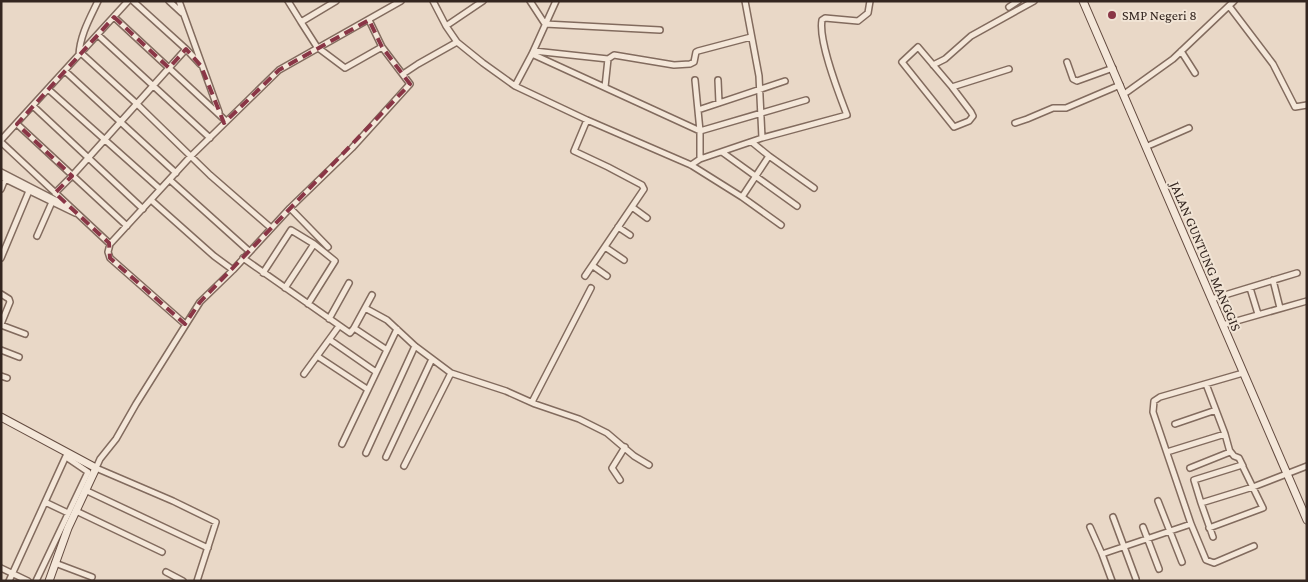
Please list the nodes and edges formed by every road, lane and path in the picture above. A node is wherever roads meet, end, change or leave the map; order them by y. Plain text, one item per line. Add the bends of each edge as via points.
1 (98, 1) edge
2 (128, 1) edge
3 (133, 1) edge
4 (169, 1) edge
5 (179, 1) edge
6 (288, 1) edge
7 (336, 1) edge
8 (401, 1) edge
9 (433, 1) edge
10 (483, 1) edge
11 (530, 1) edge
12 (556, 1) edge
13 (745, 1) edge
14 (870, 1) edge
15 (1018, 1) edge
16 (1034, 1) edge
17 (1083, 1) edge
18 (1087, 1) edge
19 (1234, 1) edge
20 (1229, 6) junction
21 (1009, 7) dead end
22 (184, 15) junction
23 (114, 17) junction
24 (369, 20) junction
25 (301, 22) junction
26 (545, 24) junction
27 (446, 26) junction
28 (660, 30) dead end
29 (98, 34) junction
30 (751, 37) junction
31 (457, 42) junction
32 (317, 47) junction
33 (382, 47) junction
34 (186, 49) junction
35 (1181, 51) junction
36 (533, 52) junction
37 (80, 54) junction
38 (608, 59) junction
39 (1068, 62) dead end
40 (933, 65) junction
41 (201, 66) junction
42 (169, 68) junction
43 (1113, 68) junction
44 (1009, 69) dead end
45 (65, 71) junction
46 (1195, 73) dead end
47 (403, 74) junction
48 (695, 80) dead end
49 (718, 80) dead end
50 (785, 82) dead end
51 (153, 85) junction
52 (515, 86) junction
53 (605, 87) junction
54 (952, 87) junction
55 (1124, 89) junction
56 (48, 90) junction
57 (760, 90) junction
58 (806, 100) dead end
59 (719, 103) junction
60 (137, 104) junction
61 (33, 106) junction
62 (1307, 106) edge
63 (698, 110) junction
64 (761, 114) junction
65 (220, 115) junction
66 (587, 120) junction
67 (226, 121) junction
68 (121, 122) junction
69 (1015, 123) dead end
70 (17, 124) junction
71 (1189, 128) dead end
72 (700, 131) junction
73 (210, 138) junction
74 (762, 138) junction
75 (2, 139) edge
76 (105, 140) junction
77 (753, 143) junction
78 (1150, 145) junction
79 (722, 152) junction
80 (191, 156) junction
81 (769, 156) junction
82 (89, 158) junction
83 (700, 159) junction
84 (691, 165) junction
85 (1, 172) edge
86 (176, 173) junction
87 (72, 176) junction
88 (754, 176) junction
89 (3, 178) edge
90 (170, 180) junction
91 (1, 188) edge
92 (814, 188) dead end
93 (160, 189) junction
94 (29, 190) junction
95 (55, 193) junction
96 (742, 197) junction
97 (151, 200) junction
98 (52, 202) junction
99 (797, 206) dead end
100 (632, 207) junction
101 (290, 208) junction
102 (73, 209) junction
103 (143, 209) junction
104 (82, 217) junction
105 (647, 218) dead end
106 (781, 224) dead end
107 (127, 226) junction
108 (618, 227) junction
109 (271, 228) junction
110 (630, 235) dead end
111 (36, 236) dead end
112 (110, 244) junction
113 (314, 244) junction
114 (328, 247) dead end
115 (605, 247) junction
116 (249, 251) junction
117 (1, 258) edge
118 (243, 258) junction
119 (624, 260) dead end
120 (593, 266) junction
121 (233, 270) junction
122 (263, 273) junction
123 (1297, 273) dead end
124 (585, 276) dead end
125 (607, 276) dead end
126 (1273, 280) junction
127 (349, 284) dead end
128 (285, 288) junction
129 (591, 288) dead end
130 (1250, 288) junction
131 (1, 294) edge
132 (372, 295) dead end
133 (1215, 298) junction
134 (1307, 301) edge
135 (308, 304) junction
136 (365, 308) junction
137 (1280, 308) junction
138 (1258, 314) junction
139 (329, 319) junction
140 (185, 324) junction
141 (1226, 324) junction
142 (1, 325) edge
143 (339, 326) junction
144 (354, 328) junction
145 (398, 329) junction
146 (25, 334) dead end
147 (330, 340) junction
148 (414, 346) junction
149 (1, 350) edge
150 (386, 350) junction
151 (1236, 352) junction
152 (19, 356) dead end
153 (318, 356) junction
154 (432, 359) junction
155 (376, 372) junction
156 (1243, 373) junction
157 (304, 374) dead end
158 (451, 374) junction
159 (1206, 384) junction
160 (367, 389) junction
161 (532, 402) junction
162 (1216, 410) junction
163 (1, 417) edge
164 (1174, 424) dead end
165 (1225, 434) junction
166 (342, 444) dead end
167 (625, 448) junction
168 (1230, 450) junction
169 (1167, 452) junction
170 (366, 453) dead end
171 (67, 455) junction
172 (386, 457) dead end
173 (649, 465) dead end
174 (404, 466) dead end
175 (1243, 466) junction
176 (1307, 466) edge
177 (96, 468) junction
178 (1190, 468) dead end
179 (1288, 473) junction
180 (620, 480) dead end
181 (1253, 488) junction
182 (85, 490) junction
183 (1158, 501) dead end
184 (45, 502) junction
185 (1201, 503) junction
186 (76, 510) junction
187 (1307, 511) edge
188 (68, 513) junction
189 (1113, 517) dead end
190 (1307, 520) edge
191 (1191, 524) junction
192 (1090, 526) dead end
193 (1142, 528) dead end
194 (1209, 528) junction
195 (1169, 532) junction
196 (1212, 537) dead end
197 (1147, 539) junction
198 (1254, 546) dead end
199 (1124, 547) junction
200 (208, 548) junction
201 (162, 552) dead end
202 (1102, 554) junction
203 (1182, 562) dead end
204 (55, 563) junction
205 (1, 568) edge
206 (1158, 569) dead end
207 (166, 572) dead end
208 (13, 573) junction
209 (92, 577) dead end
210 (1136, 579) dead end
211 (9, 581) edge
212 (28, 581) edge
213 (36, 581) edge
214 (49, 581) edge
215 (183, 581) edge
216 (197, 581) edge
217 (1112, 581) edge

1 - 37 street via 86,27
2 - 23 street
3 - 34 street
4 - 22 street
5 - 22 street
6 - 25 street
7 - 25 street
8 - 24 street
9 - 27 street
10 - 27 street
11 - 26 street
12 - 26 street
13 - 30 street
14 - 74 street via 868,13 858,21 822,20 825,50 847,115
15 - 21 street
16 - 40 street via 971,36 945,59
17 - 43 street, JALAN GUNTUNG MANGGIS
18 - 55 street, JALAN GUNTUNG MANGGIS
19 - 20 street
20 - 35 street
20 - 62 street via 1273,64 1295,107
22 - 41 street
23 - 29 street
23 - 42 street
24 - 32 street
24 - 33 street
25 - 32 street
26 - 28 street
26 - 36 street
27 - 31 street
29 - 37 street
29 - 51 street
30 - 38 street via 698,51 690,64 674,65 614,55
30 - 57 street
31 - 47 street
31 - 52 street
32 - 33 street via 345,68
32 - 67 street via 278,70
33 - 47 street
34 - 41 street
34 - 42 street
35 - 46 street
35 - 55 street via 1162,68
36 - 38 street
36 - 52 street
36 - 53 street
37 - 45 street
37 - 60 street
38 - 53 street
39 - 43 street via 1073,79 1078,81
40 - 54 street
40 - 54 street via 918,47 902,61 954,127 973,116
41 - 65 street
42 - 51 street
42 - 65 street
43 - 55 street, JALAN GUNTUNG MANGGIS
44 - 54 street
45 - 56 street
45 - 68 street
47 - 101 street via 410,84 352,148
48 - 63 street
49 - 59 street
50 - 57 street
51 - 60 street
51 - 73 street
52 - 66 street
53 - 72 street
55 - 69 street via 1066,108 1053,108
55 - 78 street, JALAN GUNTUNG MANGGIS
55 - 151 street, JALAN GUNTUNG MANGGIS
56 - 61 street
56 - 76 street
57 - 59 street
57 - 64 street
58 - 64 street
59 - 63 street
60 - 68 street
60 - 80 street
61 - 70 street
61 - 82 street
63 - 72 street
64 - 72 street
64 - 74 street
65 - 67 street
66 - 84 street
66 - 100 street via 574,151 642,185 644,189
67 - 73 street
68 - 76 street
68 - 86 street
70 - 75 street
70 - 87 street
71 - 78 street
72 - 83 street
73 - 80 street
74 - 77 street
75 - 95 street
76 - 82 street
76 - 93 street
77 - 79 street
77 - 81 street
78 - 133 street, JALAN GUNTUNG MANGGIS
79 - 83 street
79 - 88 street
80 - 86 street
80 - 109 street
81 - 88 street
81 - 92 street
82 - 87 street
82 - 103 street
83 - 84 street
84 - 96 street
85 - 102 street
86 - 90 street
87 - 95 street
87 - 107 street
88 - 96 street
88 - 99 street
89 - 91 street
89 - 94 street
90 - 93 street
90 - 116 street
93 - 97 street
94 - 98 street
94 - 117 street
95 - 102 street
96 - 106 street
97 - 103 street
97 - 121 street
98 - 104 street
98 - 111 street
100 - 105 street
100 - 108 street
101 - 109 street
101 - 114 street
102 - 104 street
103 - 107 street
104 - 112 street
107 - 112 street
108 - 110 street
108 - 115 street
109 - 116 street
112 - 140 street via 110,258
113 - 122 street via 291,230
113 - 128 street
113 - 135 street via 335,261
115 - 119 street
115 - 120 street
116 - 118 street
118 - 121 street
118 - 122 street
120 - 124 street
120 - 125 street
121 - 140 street via 200,302
122 - 128 street
123 - 126 street
126 - 130 street
126 - 137 street
127 - 139 street
128 - 135 street
129 - 161 street
130 - 133 street
130 - 138 street
131 - 142 street via 10,302
132 - 136 street
133 - 141 street, JALAN GUNTUNG MANGGIS
134 - 137 street
135 - 139 street
136 - 144 street
136 - 145 street
137 - 138 street
138 - 141 street
139 - 143 street
140 - 177 street
141 - 151 street, JALAN GUNTUNG MANGGIS
142 - 146 street
143 - 144 street via 350,333
143 - 147 street
144 - 150 street
145 - 148 street
145 - 150 street
147 - 153 street
147 - 155 street
148 - 154 street
148 - 170 street
149 - 152 street
150 - 155 street
151 - 156 street, JALAN GUNTUNG MANGGIS
151 - 179 street, JALAN GUNTUNG MANGGIS
153 - 157 street
153 - 160 street
154 - 158 street
154 - 172 street
155 - 160 street
156 - 159 street
156 - 179 street, JALAN GUNTUNG MANGGIS
158 - 161 street
158 - 174 street
159 - 162 street
159 - 169 street via 1160,396 1154,402 1153,412
160 - 166 street
161 - 167 street via 579,419
162 - 164 street
162 - 165 street
163 - 171 street
165 - 168 street
165 - 169 street
167 - 173 street
167 - 180 street via 612,468
168 - 175 street
168 - 178 street via 1229,454
169 - 191 street
171 - 177 street
171 - 184 street
171 - 188 street via 88,472
175 - 181 street
175 - 185 street via 1194,480
176 - 179 street
177 - 182 street
177 - 200 street via 216,522
179 - 181 street
179 - 187 street, JALAN GUNTUNG MANGGIS
179 - 190 street, JALAN GUNTUNG MANGGIS
181 - 185 street
181 - 194 street via 1262,509
182 - 186 street
182 - 200 street
183 - 195 street
184 - 188 street
184 - 208 street
185 - 194 street
186 - 201 street
186 - 204 street
188 - 213 street
189 - 199 street
191 - 195 street
191 - 198 street via 1206,560 1211,563
192 - 202 street
193 - 197 street
194 - 196 street
195 - 197 street
195 - 203 street
197 - 199 street
197 - 206 street
199 - 202 street
199 - 210 street
200 - 216 street
202 - 217 street
204 - 209 street
204 - 214 street
205 - 208 street
207 - 215 street
208 - 211 street
208 - 212 street

